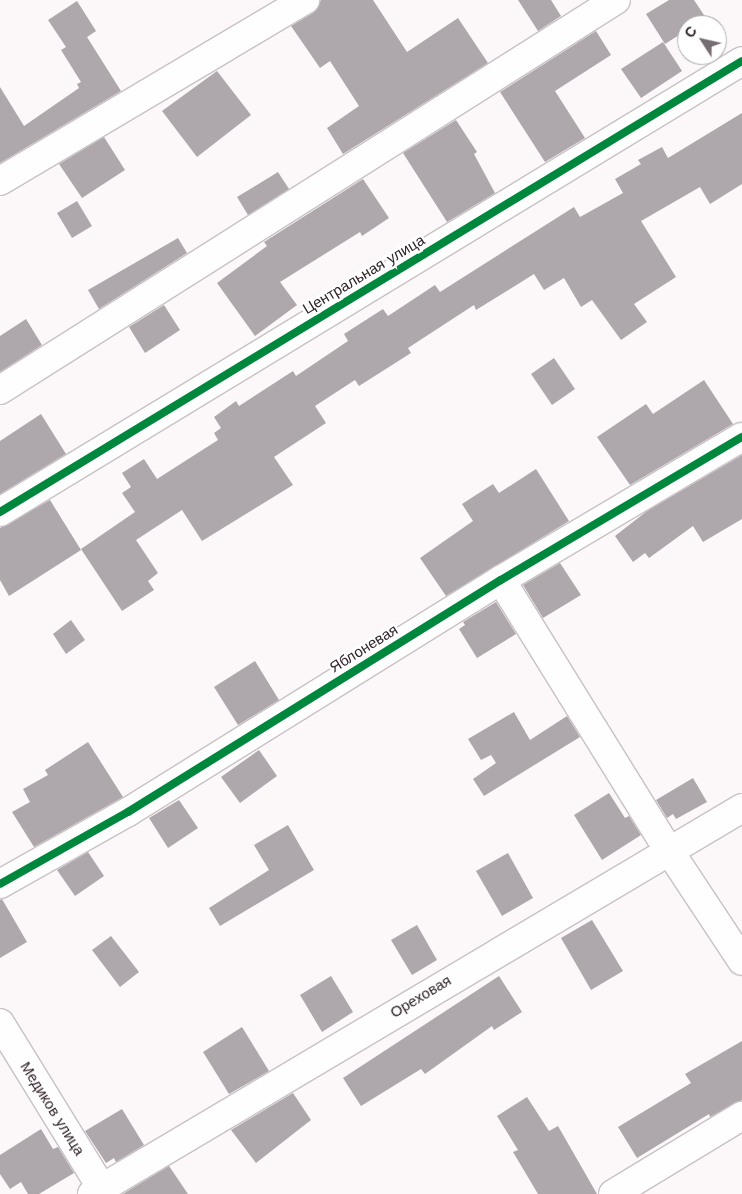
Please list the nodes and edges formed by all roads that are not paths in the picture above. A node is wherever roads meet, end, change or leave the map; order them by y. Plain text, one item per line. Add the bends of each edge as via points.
1 (305, 0) edge
2 (616, 0) edge
3 (742, 61) edge
4 (0, 182) edge
5 (0, 390) edge
6 (742, 437) edge
7 (0, 512) edge
8 (501, 580) junction
9 (742, 808) edge
10 (668, 850) junction
11 (0, 884) edge
12 (742, 960) edge
13 (0, 1023) edge
14 (742, 1116) edge
15 (99, 1192) edge
16 (613, 1194) edge

1 - 4 street
2 - 5 street
3 - 7 street, Центральная улица
6 - 8 street, Яблоневая
8 - 10 street
8 - 11 street, Яблоневая via 128,812
9 - 10 street, Ореховая
10 - 12 street
10 - 15 street, Ореховая
13 - 15 street, Медиков улица
14 - 16 street

